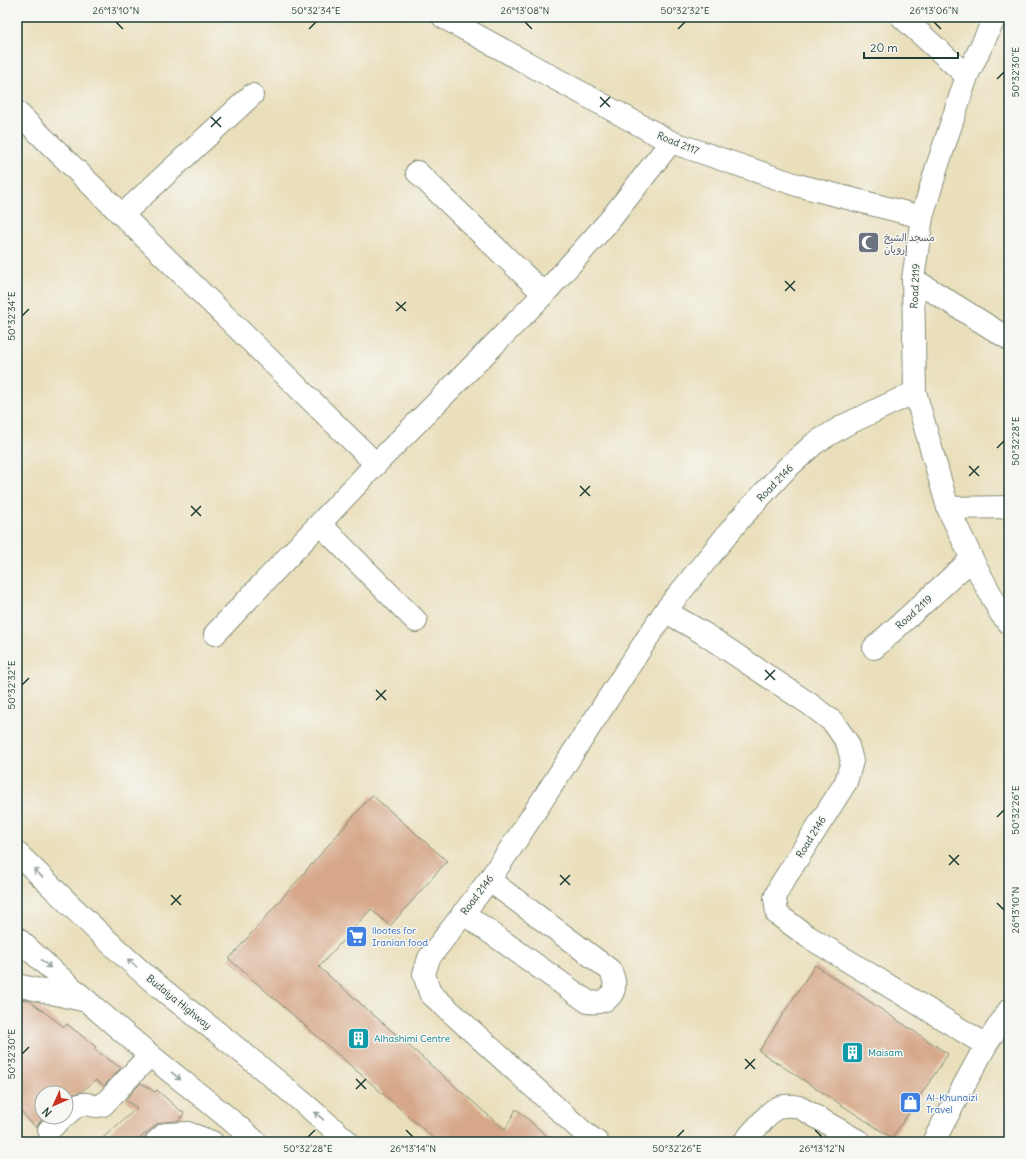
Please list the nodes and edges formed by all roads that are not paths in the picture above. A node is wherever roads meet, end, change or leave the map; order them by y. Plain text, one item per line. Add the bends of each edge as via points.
1 (902, 17) edge
2 (995, 17) edge
3 (451, 19) edge
4 (967, 76) junction
5 (252, 94) dead end
6 (17, 112) edge
7 (671, 142) junction
8 (417, 172) dead end
9 (122, 215) junction
10 (922, 217) junction
11 (913, 279) junction
12 (544, 294) junction
13 (1009, 339) edge
14 (915, 392) junction
15 (376, 464) junction
16 (1009, 506) edge
17 (948, 508) junction
18 (320, 524) junction
19 (972, 559) junction
20 (665, 611) junction
21 (416, 620) dead end
22 (1009, 623) edge
23 (214, 634) dead end
24 (874, 648) dead end
25 (17, 853) edge
26 (489, 880) junction
27 (463, 913) junction
28 (17, 938) edge
29 (17, 986) edge
30 (87, 1001) junction
31 (1009, 1010) edge
32 (986, 1045) junction
33 (150, 1054) junction
34 (74, 1108) edge
35 (761, 1122) junction
36 (156, 1142) edge
37 (212, 1142) edge
38 (256, 1142) edge
39 (348, 1142) edge
40 (597, 1142) edge
41 (744, 1142) edge
42 (834, 1142) edge
43 (860, 1142) edge
44 (933, 1142) edge

1 - 4 street
2 - 4 street, Road 2119
3 - 7 street, Road 2117
4 - 10 street, Road 2119
5 - 9 street
6 - 9 street
7 - 10 street, Road 2117 via 797,185
7 - 12 street via 609,221
8 - 12 street
9 - 15 street
10 - 11 street, Road 2119
11 - 13 street
11 - 14 street, Road 2119
12 - 15 street
14 - 17 street, Road 2119
14 - 20 street, Road 2146 via 845,425 815,443 786,469 739,520
15 - 18 street
16 - 17 street
17 - 19 street, Road 2119
18 - 21 street
18 - 23 street
19 - 22 street, Road 2119 via 1001,614
19 - 24 street, Road 2119
20 - 26 street, Road 2146
20 - 32 street, Road 2146 via 811,704 833,722 847,742 852,761 846,782 780,886 776,898 778,914 807,936
39 -> 25 street, Budaiya Highway via 316,1113 149,978
26 - 27 street, Road 2146
26 - 27 street via 610,970 615,986 612,994 596,1003 588,1002
27 - 40 street, Road 2146 via 429,958 424,974 430,993
28 -> 30 street
29 - 30 street
30 - 33 street
31 - 32 street
32 - 44 street
33 - 34 street via 103,1105 94,1107 81,1104
33 -> 38 street
35 - 41 street
35 - 42 street via 774,1119 798,1121
35 - 43 street via 774,1109 783,1106 799,1107
36 - 37 street via 165,1134 188,1133

